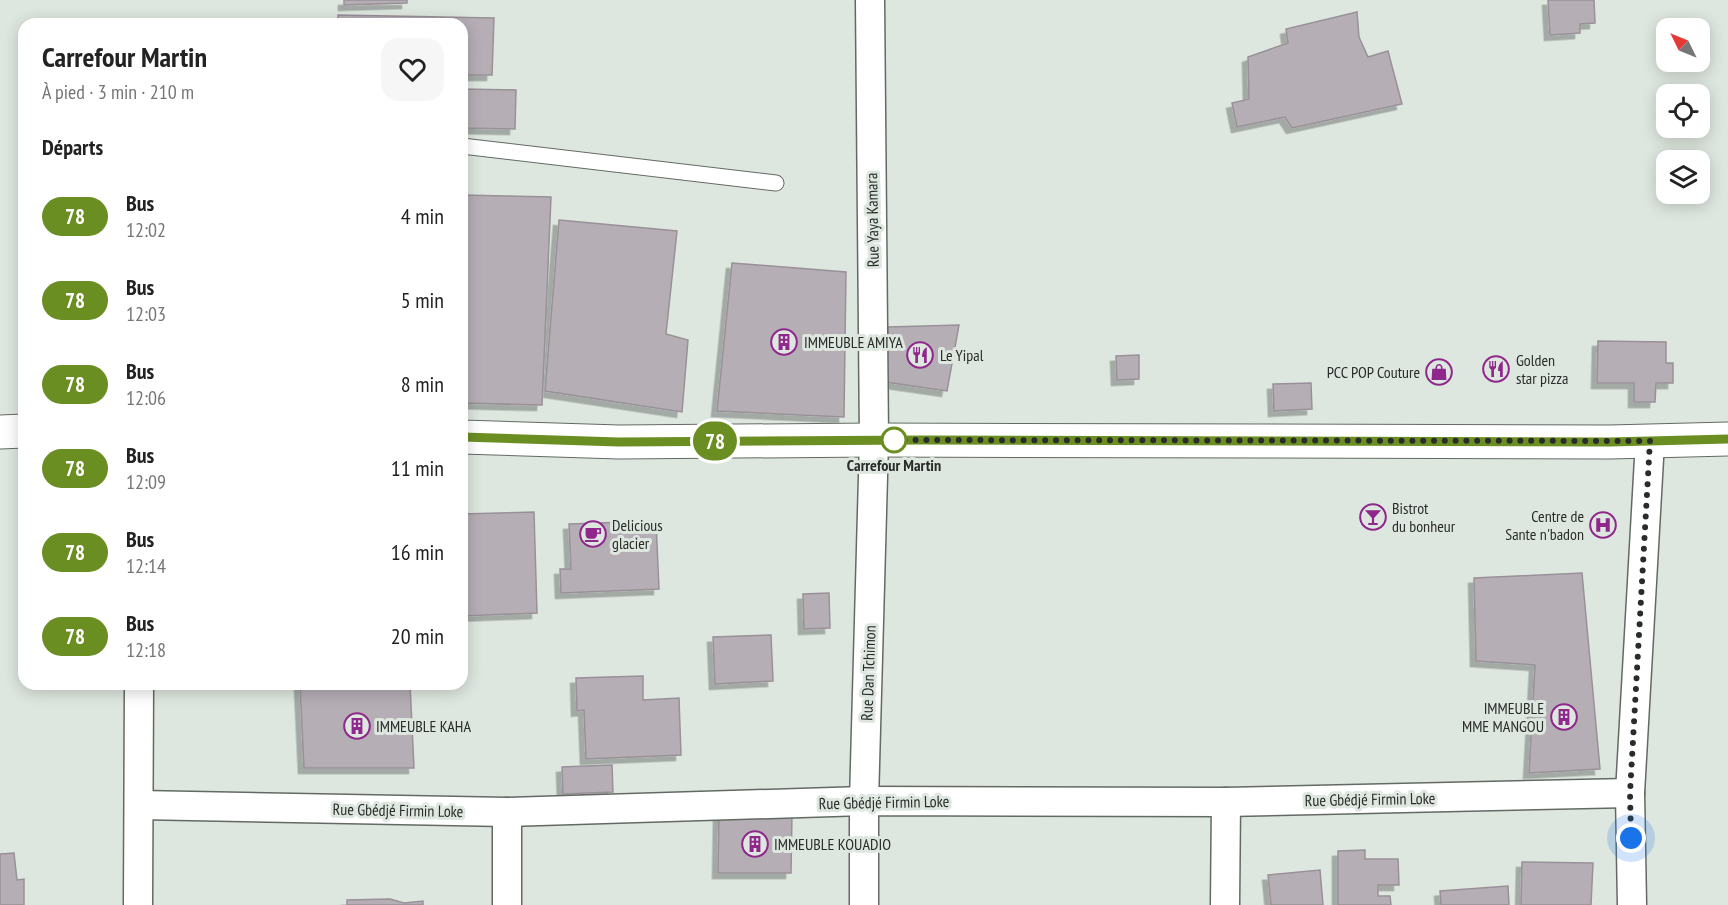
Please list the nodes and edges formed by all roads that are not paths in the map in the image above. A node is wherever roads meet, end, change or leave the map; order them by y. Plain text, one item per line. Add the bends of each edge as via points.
1 (870, 0) edge
2 (468, 147) edge
3 (776, 183) dead end
4 (18, 431) edge
5 (0, 432) edge
6 (468, 437) edge
7 (1728, 439) edge
8 (874, 440) junction
9 (1650, 441) junction
10 (139, 690) edge
11 (1630, 793) junction
12 (864, 801) junction
13 (1226, 802) junction
14 (139, 805) junction
15 (507, 812) junction
16 (138, 905) edge
17 (507, 905) edge
18 (864, 905) edge
19 (1225, 905) edge
20 (1632, 905) edge

1 - 8 street, Rue Yaya Kamara
2 - 3 lane
4 - 5 street
6 - 8 street via 619,442
7 - 9 street
8 - 9 street
8 - 12 street, Rue Dan Tchimon
9 - 11 street
10 - 14 street
11 - 13 street, Rue Gbédjé Firmin Loke
11 - 20 street
12 - 13 street, Rue Gbédjé Firmin Loke
12 - 15 street, Rue Gbédjé Firmin Loke
12 - 18 street, Rue Dan Tchimon
13 - 19 street
14 - 15 street, Rue Gbédjé Firmin Loke
14 - 16 street
15 - 17 street

